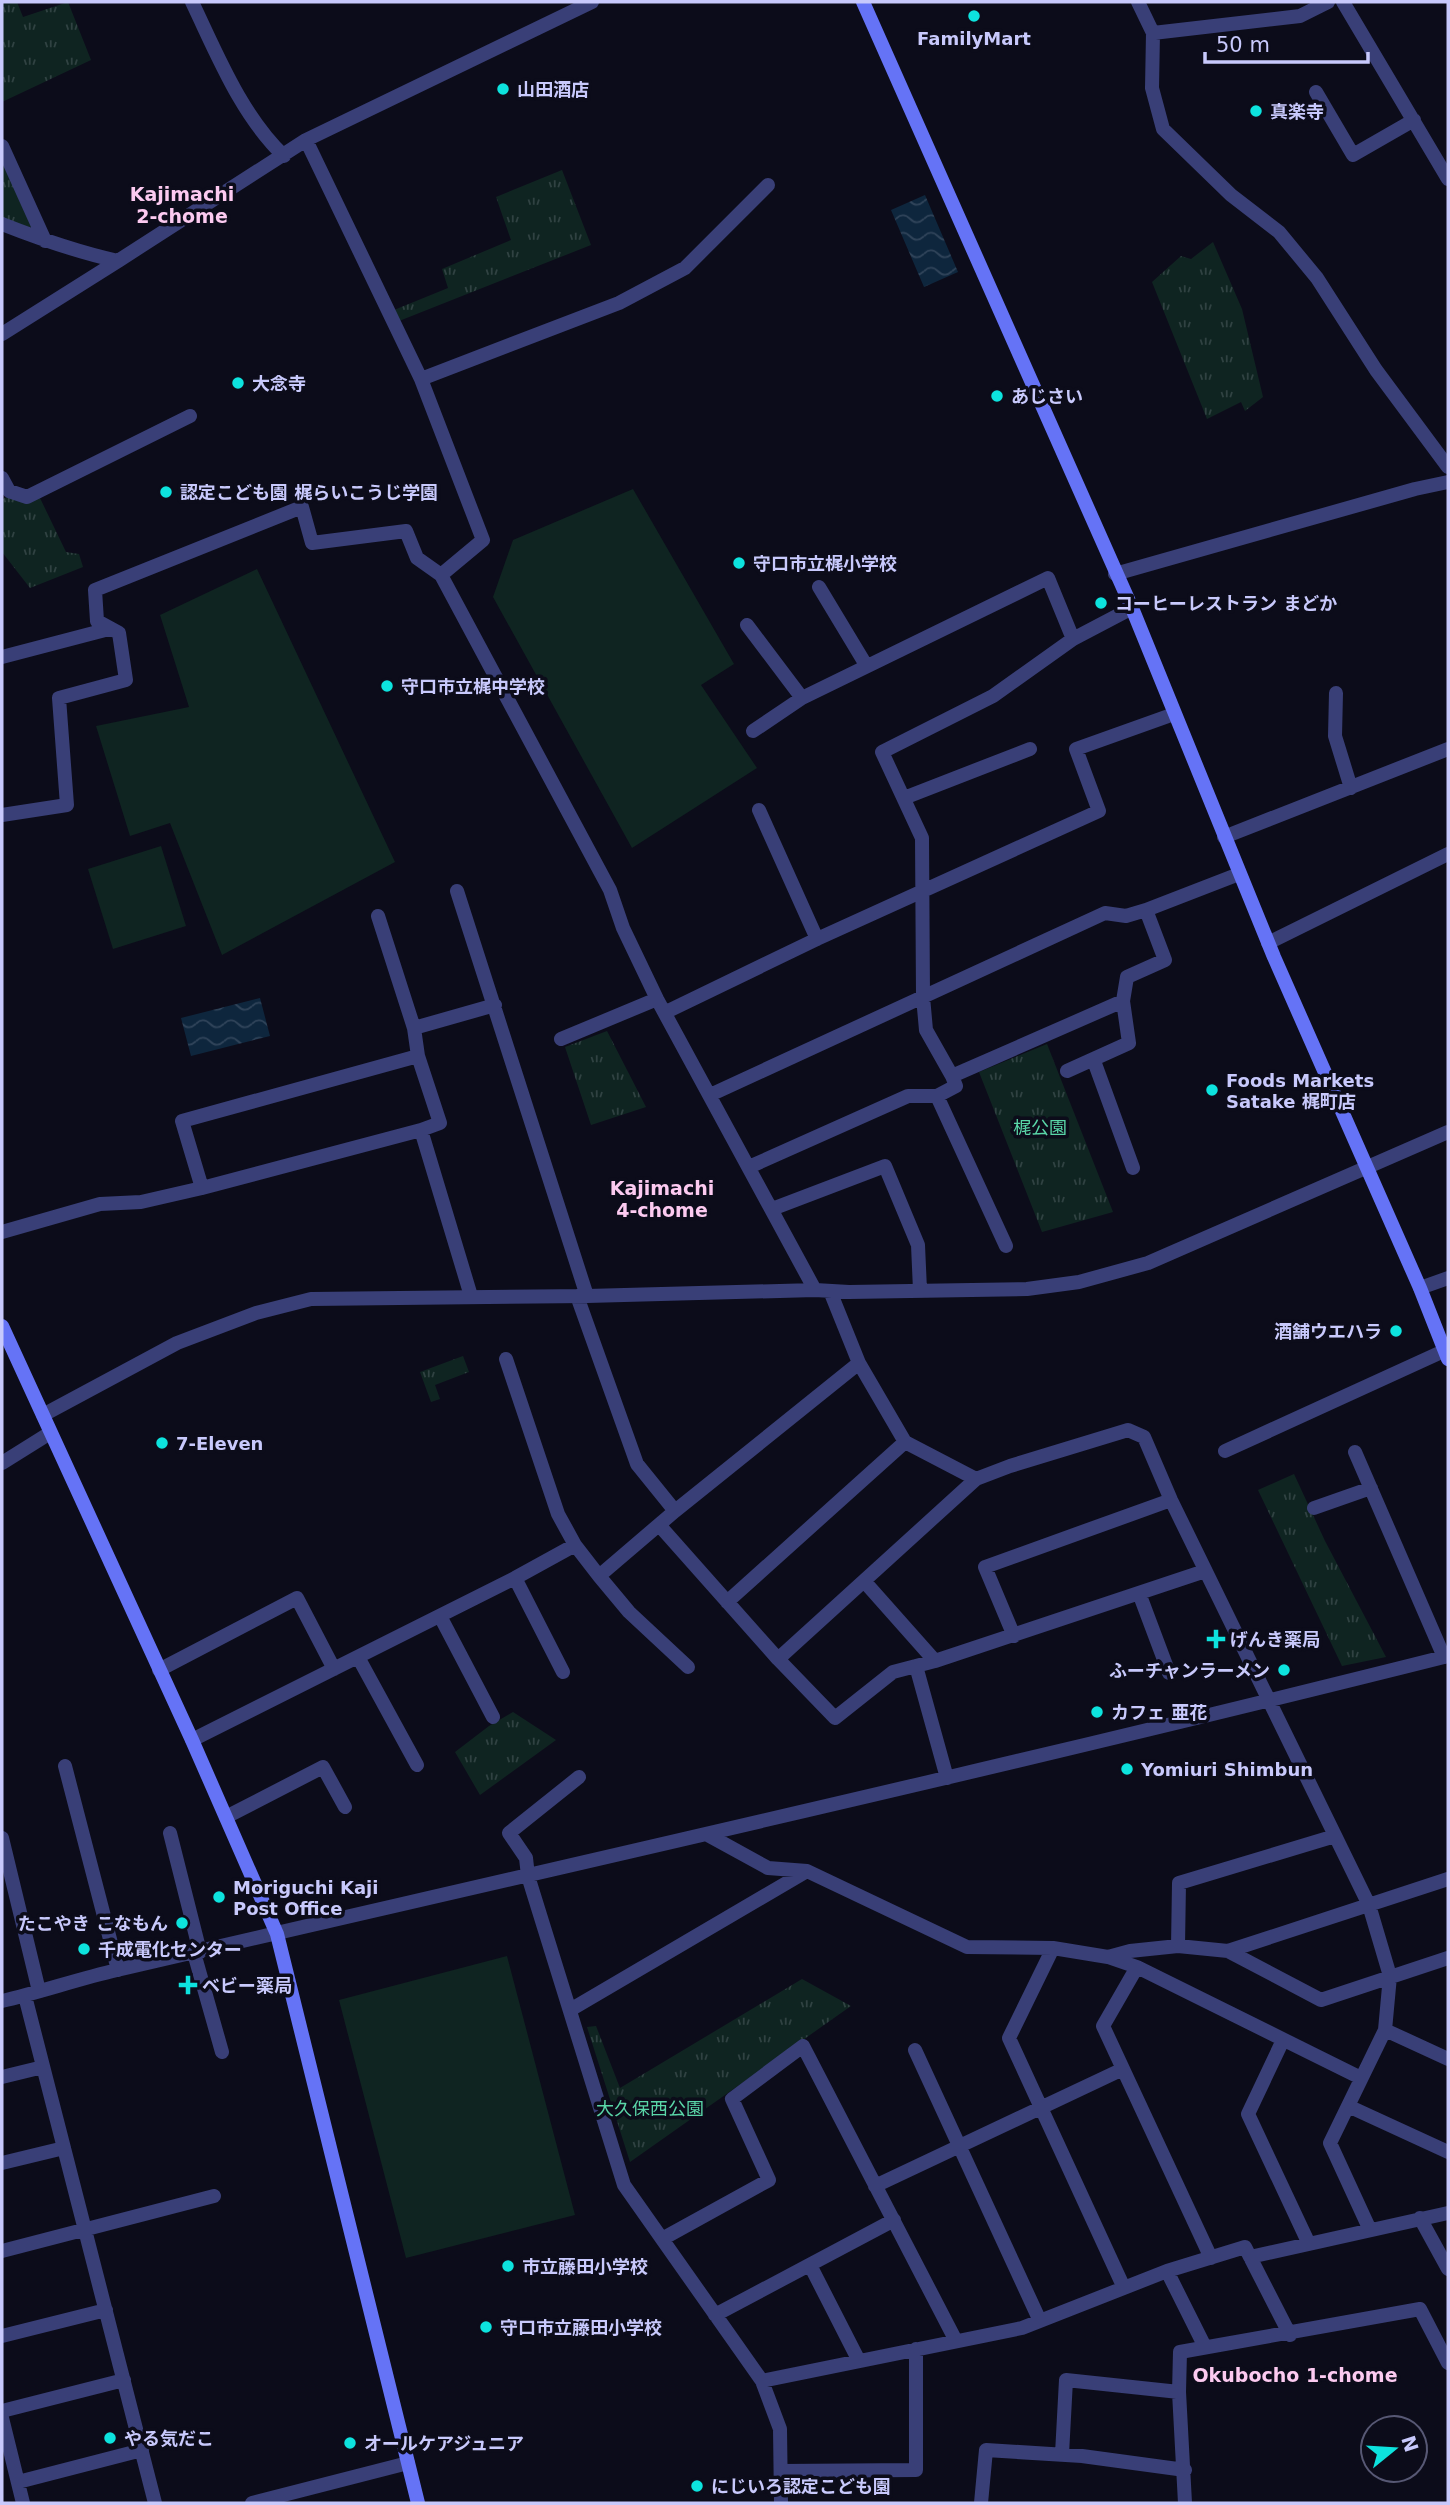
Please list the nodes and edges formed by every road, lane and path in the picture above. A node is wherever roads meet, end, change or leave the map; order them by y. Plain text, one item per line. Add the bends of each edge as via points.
1 (192, 2) edge
2 (592, 2) edge
3 (863, 2) edge
4 (1138, 2) edge
5 (1328, 2) edge
6 (1343, 2) edge
7 (1153, 33) junction
8 (1316, 92) dead end
9 (1414, 120) junction
10 (306, 141) junction
11 (2, 146) edge
12 (284, 156) junction
13 (1448, 178) edge
14 (768, 185) dead end
15 (2, 224) edge
16 (46, 241) junction
17 (118, 261) junction
18 (2, 334) edge
19 (421, 379) junction
20 (190, 416) dead end
21 (1448, 467) edge
22 (2, 478) edge
23 (1448, 482) edge
24 (1115, 574) junction
25 (441, 575) junction
26 (819, 587) dead end
27 (1132, 608) junction
28 (747, 625) dead end
29 (109, 629) junction
30 (1073, 639) junction
31 (2, 657) edge
32 (866, 665) junction
33 (1336, 693) dead end
34 (802, 698) junction
35 (1174, 714) junction
36 (753, 731) dead end
37 (1030, 748) dead end
38 (1448, 748) edge
39 (1351, 788) junction
40 (904, 798) junction
41 (759, 810) dead end
42 (2, 815) edge
43 (1224, 837) junction
44 (1448, 854) edge
45 (1239, 874) junction
46 (457, 891) dead end
47 (921, 891) junction
48 (1146, 910) junction
49 (378, 916) dead end
50 (817, 939) junction
51 (1268, 943) junction
52 (923, 997) junction
53 (657, 999) junction
54 (1123, 1001) junction
55 (495, 1005) junction
56 (666, 1012) junction
57 (414, 1028) junction
58 (561, 1039) dead end
59 (418, 1056) junction
60 (1094, 1060) junction
61 (1067, 1071) dead end
62 (953, 1076) junction
63 (710, 1095) junction
64 (937, 1096) junction
65 (421, 1130) junction
66 (1448, 1132) edge
67 (749, 1167) junction
68 (1133, 1168) dead end
69 (1366, 1168) junction
70 (202, 1188) junction
71 (772, 1209) junction
72 (2, 1232) edge
73 (1006, 1246) dead end
74 (1448, 1278) edge
75 (1420, 1288) junction
76 (815, 1290) junction
77 (920, 1290) junction
78 (830, 1291) junction
79 (471, 1296) junction
80 (582, 1296) junction
81 (2, 1326) edge
82 (1447, 1353) edge
83 (506, 1359) dead end
84 (859, 1363) junction
85 (43, 1415) junction
86 (50, 1433) junction
87 (905, 1442) junction
88 (1225, 1451) dead end
89 (1355, 1452) dead end
90 (2, 1463) edge
91 (976, 1479) junction
92 (1371, 1488) junction
93 (1171, 1500) junction
94 (1314, 1508) dead end
95 (675, 1511) junction
96 (660, 1526) junction
97 (575, 1545) junction
98 (1205, 1571) junction
99 (599, 1576) junction
100 (514, 1578) junction
101 (864, 1581) junction
102 (1139, 1593) junction
103 (727, 1602) junction
104 (440, 1616) junction
105 (1014, 1636) junction
106 (358, 1657) junction
107 (1446, 1657) edge
108 (778, 1659) junction
109 (935, 1661) junction
110 (916, 1666) junction
111 (688, 1667) dead end
112 (334, 1669) junction
113 (159, 1670) junction
114 (563, 1672) dead end
115 (1169, 1672) dead end
116 (1268, 1700) junction
117 (493, 1717) dead end
118 (192, 1740) junction
119 (417, 1765) dead end
120 (65, 1766) dead end
121 (579, 1777) dead end
122 (947, 1778) junction
123 (345, 1807) dead end
124 (226, 1817) junction
125 (170, 1833) dead end
126 (708, 1835) junction
127 (1335, 1836) junction
128 (2, 1838) edge
129 (807, 1871) junction
130 (528, 1876) junction
131 (1448, 1879) edge
132 (1368, 1905) junction
133 (277, 1934) junction
134 (1178, 1946) junction
135 (1053, 1948) junction
136 (1228, 1951) junction
137 (197, 1952) junction
138 (1108, 1957) junction
139 (1448, 1958) edge
140 (1137, 1967) junction
141 (118, 1970) junction
142 (1390, 1976) junction
143 (32, 1993) junction
144 (2, 2001) edge
145 (570, 2010) junction
146 (1385, 2030) junction
147 (1283, 2040) junction
148 (915, 2050) dead end
149 (222, 2052) dead end
150 (1448, 2059) edge
151 (43, 2067) junction
152 (1124, 2069) junction
153 (2, 2077) edge
154 (1361, 2078) junction
155 (1348, 2106) junction
156 (1041, 2108) junction
157 (64, 2148) junction
158 (960, 2148) junction
159 (1448, 2152) edge
160 (2, 2164) edge
161 (876, 2186) junction
162 (214, 2196) dead end
163 (1448, 2213) edge
164 (1420, 2218) junction
165 (894, 2220) junction
166 (85, 2230) junction
167 (1370, 2230) junction
168 (662, 2239) junction
169 (1309, 2244) junction
170 (2, 2251) edge
171 (1250, 2257) junction
172 (1211, 2258) junction
173 (810, 2265) junction
174 (1448, 2269) edge
175 (1167, 2271) junction
176 (1124, 2288) junction
177 (106, 2310) junction
178 (715, 2315) junction
179 (1040, 2321) junction
180 (1290, 2334) junction
181 (2, 2336) edge
182 (956, 2341) junction
183 (1205, 2347) junction
184 (916, 2349) junction
185 (859, 2361) junction
186 (1448, 2363) edge
187 (124, 2381) junction
188 (762, 2381) junction
189 (1179, 2392) junction
190 (2, 2411) edge
191 (2, 2418) edge
192 (142, 2450) junction
193 (1062, 2455) junction
194 (408, 2463) junction
195 (1185, 2470) junction
196 (780, 2471) junction
197 (18, 2482) junction
198 (23, 2503) edge
199 (155, 2503) edge
200 (252, 2503) edge
201 (418, 2503) edge
202 (781, 2503) edge
203 (981, 2503) edge
204 (1185, 2503) edge

1 - 12 street via 249,113
2 - 10 street
3 - 24 street
4 - 7 street
5 - 7 street via 1300,16
6 - 9 street
7 - 21 street via 1152,88 1163,129 1230,195 1279,232 1317,278 1376,370
8 - 9 street via 1353,155
9 - 13 street
10 - 12 street
10 - 19 street
11 - 16 street
12 - 17 street
14 - 19 street via 685,268 619,303
15 - 16 street
16 - 17 street
17 - 18 street
19 - 25 street via 483,540
20 - 22 street via 27,496 9,491
23 - 24 street
24 - 27 street
25 - 29 street via 417,558 406,531 312,543 302,507 94,590 97,621
25 - 53 street via 610,890
26 - 32 street
27 - 30 street
27 - 35 street
28 - 34 street
29 - 31 street
29 - 42 street via 119,633 126,680 59,698 67,805
30 - 32 street via 1048,578
30 - 40 street via 993,696 881,752
32 - 34 street
33 - 39 street via 1335,736
34 - 36 street
35 - 43 street
35 - 47 street via 1076,749 1099,811
37 - 40 street
38 - 39 street
39 - 43 street
40 - 47 street via 922,838
41 - 50 street
43 - 45 street
44 - 51 street
45 - 48 street
45 - 51 street
46 - 55 street
47 - 50 street
47 - 52 street
48 - 52 street via 1126,916 1105,913
48 - 54 street via 1165,960 1127,977
49 - 57 street
50 - 56 street
51 - 69 street
52 - 62 street via 926,1030
52 - 63 street
53 - 56 street
53 - 58 street
54 - 60 street via 1129,1043
54 - 62 street
55 - 57 street
55 - 80 street
56 - 63 street
57 - 59 street
59 - 65 street via 440,1123
59 - 70 street via 182,1121
60 - 61 street
60 - 68 street
62 - 64 street via 956,1086
63 - 67 street
64 - 67 street via 908,1096
64 - 73 street
65 - 70 street
65 - 79 street
66 - 69 street
67 - 71 street
69 - 75 street
69 - 77 street via 1148,1263 1079,1282 1027,1289
70 - 72 street via 141,1202 100,1204
71 - 76 street
71 - 77 street via 886,1166 918,1245
74 - 75 street
75 - 82 street
76 - 78 street
76 - 80 street
77 - 78 street
78 - 84 street
79 - 80 street
79 - 85 street via 312,1299 256,1313 177,1343
80 - 95 street via 637,1464
81 - 85 street
82 - 88 street
83 - 97 street via 558,1514
84 - 87 street
84 - 95 street
85 - 86 street
86 - 90 street
86 - 113 street
87 - 91 street
87 - 103 street
89 - 92 street
91 - 93 street via 1128,1430 1144,1437
91 - 101 street
92 - 94 street
92 - 107 street
93 - 98 street
93 - 105 street via 985,1567
95 - 96 street
96 - 99 street
96 - 103 street
97 - 99 street
97 - 100 street
98 - 102 street
98 - 116 street
99 - 111 street via 629,1612
100 - 104 street
100 - 114 street
101 - 108 street
101 - 109 street
102 - 105 street
102 - 115 street
103 - 108 street
104 - 106 street
104 - 117 street
105 - 109 street
106 - 112 street
106 - 119 street
107 - 116 street
108 - 110 street via 835,1717 894,1672
109 - 110 street
110 - 122 street
112 - 113 street via 297,1598
112 - 118 street
113 - 118 street
116 - 122 street
116 - 127 street
118 - 124 street
120 - 141 street
121 - 130 street via 509,1833 526,1858
122 - 126 street
123 - 124 street via 323,1767
124 - 133 street
125 - 137 street
126 - 129 street via 768,1868
126 - 130 street
127 - 132 street
127 - 134 street via 1179,1883
128 - 143 street
129 - 135 street via 967,1947
129 - 145 street
130 - 133 street
130 - 145 street
131 - 132 street
132 - 136 street
132 - 142 street
133 - 137 street
133 - 194 street
134 - 136 street
134 - 138 street
135 - 138 street
135 - 156 street via 1009,2038
136 - 142 street via 1321,2000
137 - 141 street
137 - 149 street
138 - 140 street
139 - 142 street
140 - 147 street
140 - 152 street via 1103,2026
141 - 143 street
142 - 146 street
143 - 144 street
143 - 151 street
145 - 168 street via 624,2185
146 - 150 street
146 - 154 street
147 - 154 street
147 - 169 street via 1248,2114
148 - 158 street
151 - 153 street
151 - 157 street
152 - 156 street
152 - 172 street
154 - 155 street
155 - 159 street
155 - 167 street via 1331,2143
156 - 158 street
156 - 176 street
157 - 160 street
157 - 166 street
158 - 161 street
158 - 179 street
161 - 165 street
161 - 168 street via 803,2046 732,2099 769,2180
162 - 166 street
163 - 164 street
164 - 167 street
164 - 174 street
165 - 173 street
165 - 182 street
166 - 170 street
166 - 177 street
167 - 169 street
168 - 178 street
169 - 171 street
171 - 172 street via 1245,2247
171 - 180 street
172 - 175 street
173 - 178 street
173 - 185 street
175 - 176 street
175 - 183 street
176 - 179 street
177 - 181 street
177 - 187 street
178 - 188 street
179 - 182 street
180 - 183 street
180 - 186 street via 1420,2309
182 - 184 street
183 - 189 street via 1181,2352
184 - 185 street
184 - 196 street via 916,2470
185 - 188 street
187 - 190 street
187 - 192 street
188 - 196 street via 780,2430
189 - 193 street via 1066,2380
189 - 195 street
191 - 197 street
192 - 197 street
192 - 199 street
193 - 195 street
193 - 203 street via 986,2450
194 - 200 street
194 - 201 street
195 - 204 street
196 - 202 street
197 - 198 street

